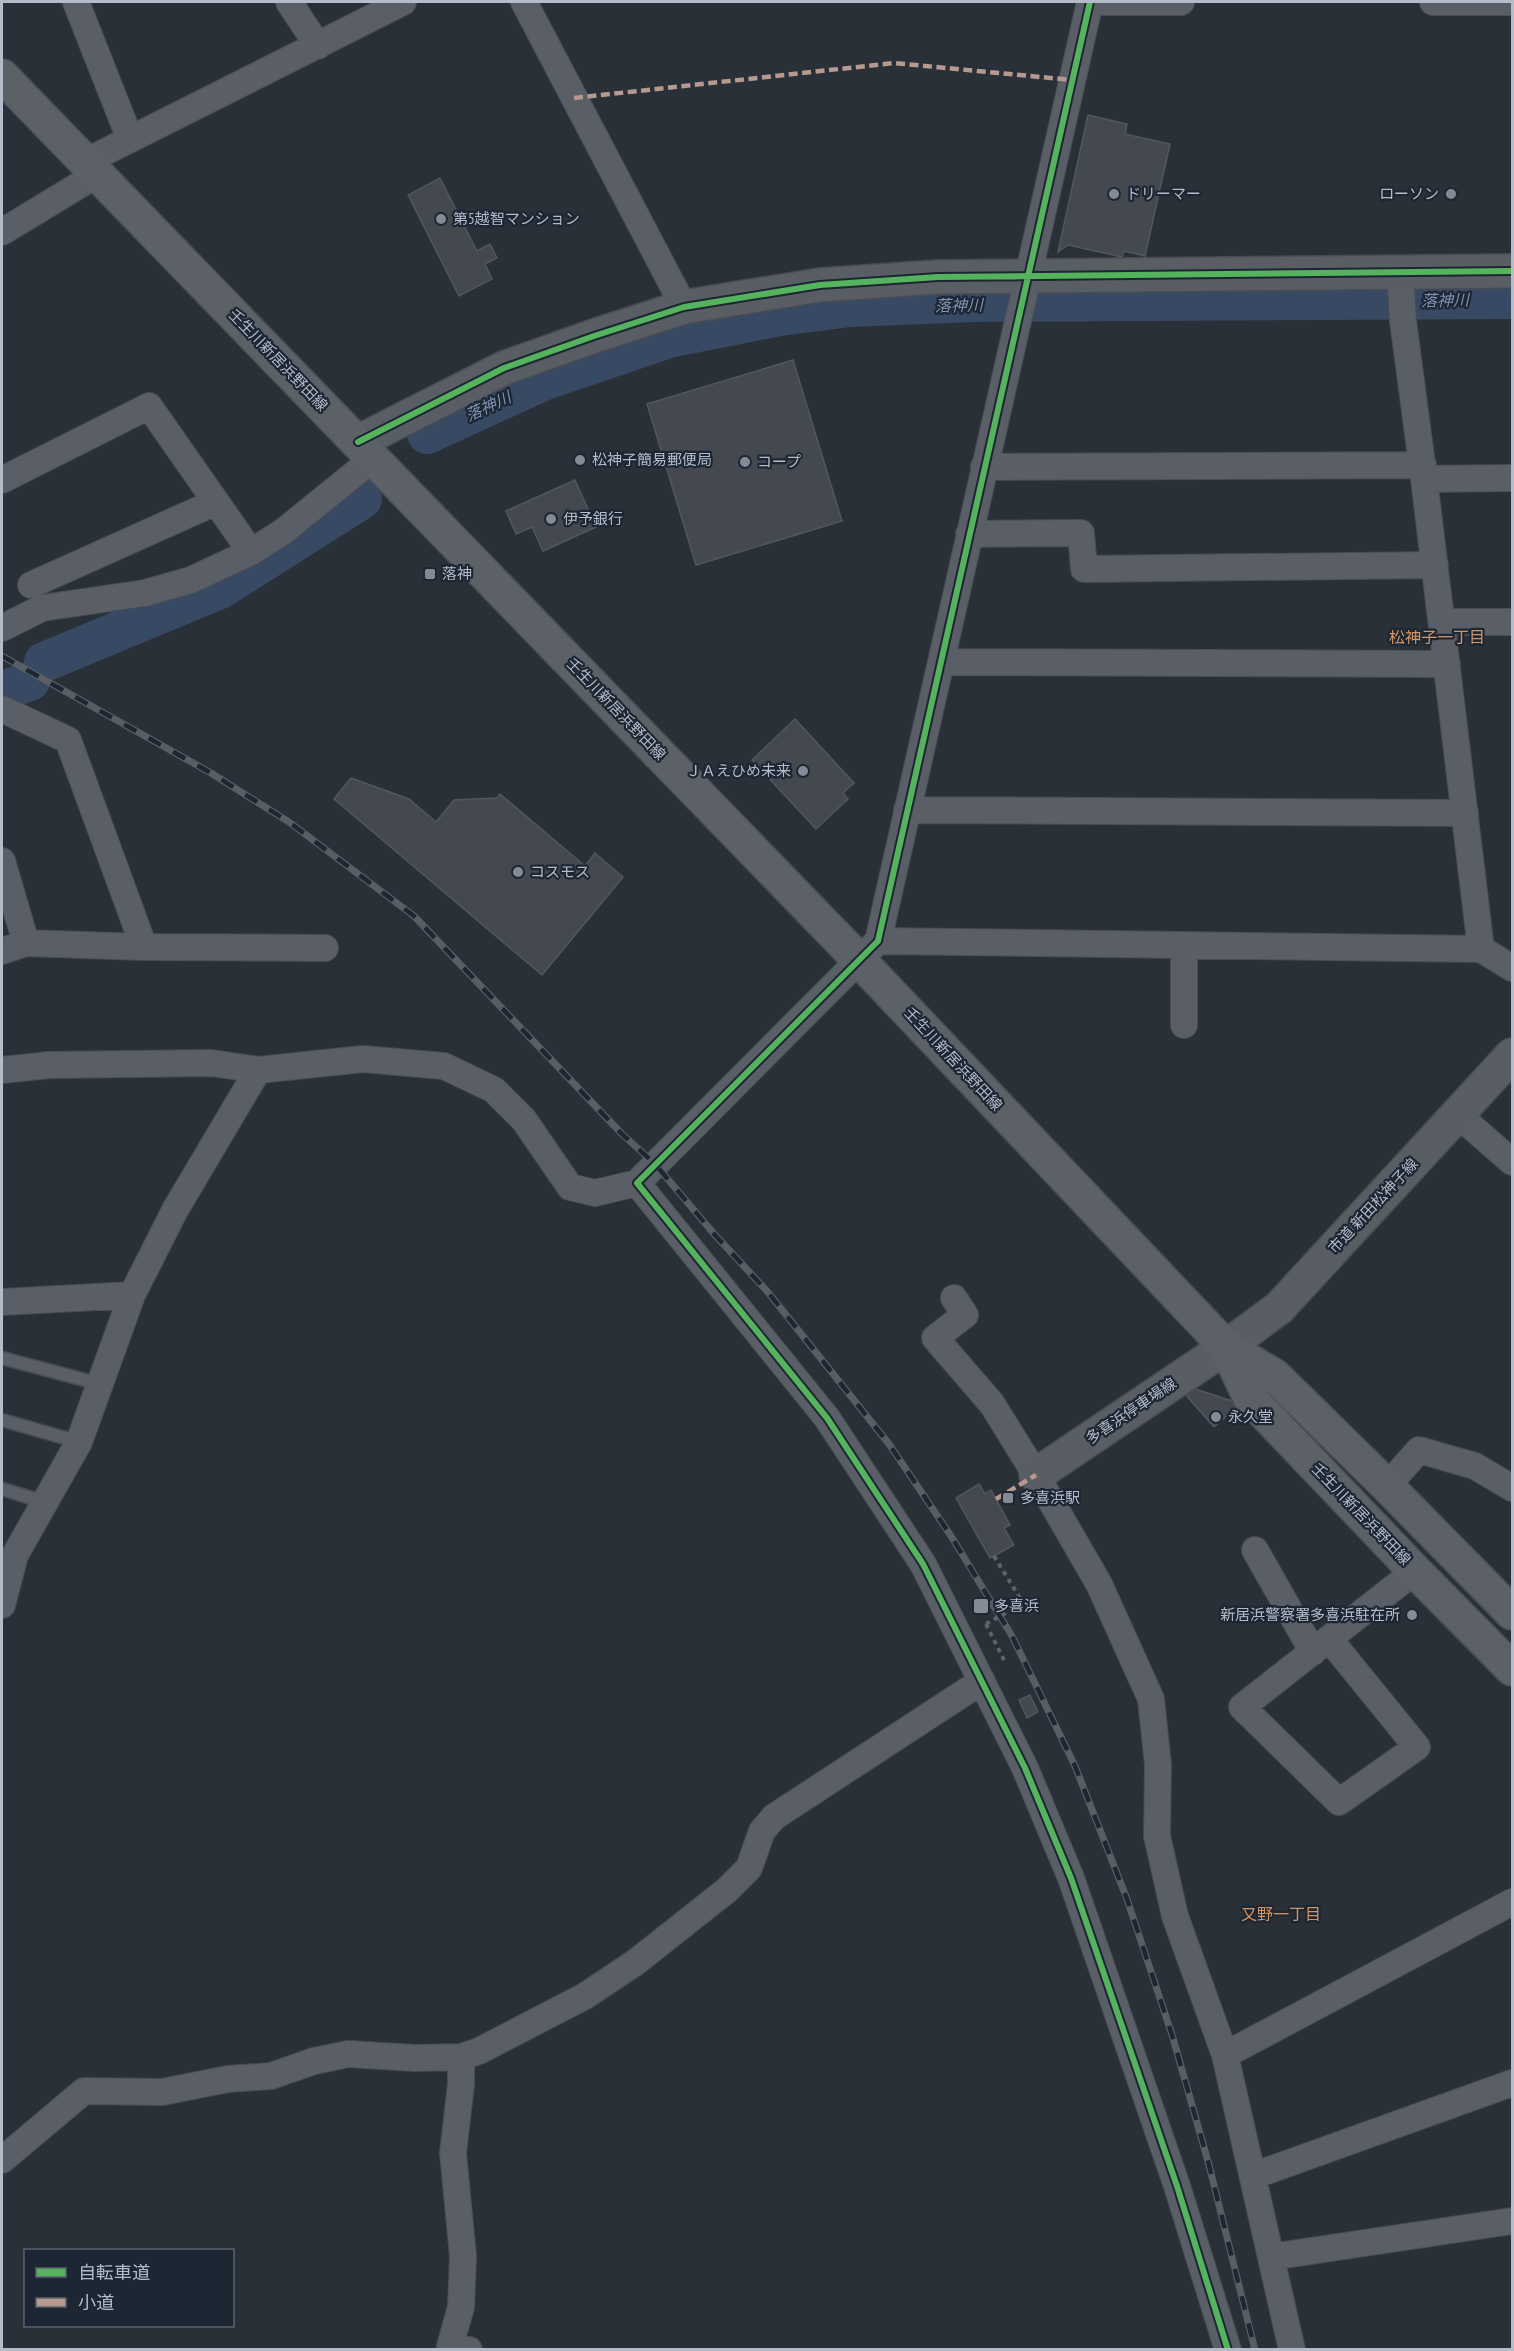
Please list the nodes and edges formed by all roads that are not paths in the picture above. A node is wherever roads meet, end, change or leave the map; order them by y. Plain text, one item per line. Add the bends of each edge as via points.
1 (76, 2) edge
2 (289, 2) edge
3 (403, 2) edge
4 (524, 2) edge
5 (1090, 2) edge
6 (1181, 2) edge
7 (1433, 2) edge
8 (1512, 2) edge
9 (318, 46) junction
10 (2, 76) edge
11 (130, 139) junction
12 (91, 168) junction
13 (2, 232) edge
14 (1512, 271) edge
15 (1400, 277) junction
16 (1026, 283) junction
17 (684, 308) junction
18 (366, 450) junction
19 (984, 467) junction
20 (1423, 472) junction
21 (1512, 478) edge
22 (2, 480) edge
23 (216, 502) junction
24 (969, 534) junction
25 (251, 552) junction
26 (1435, 565) junction
27 (32, 585) dead end
28 (1442, 622) junction
29 (1512, 622) edge
30 (2, 628) edge
31 (940, 662) junction
32 (1447, 664) junction
33 (2, 709) edge
34 (907, 810) junction
35 (1465, 813) junction
36 (2, 861) edge
37 (26, 943) junction
38 (1184, 945) junction
39 (144, 946) junction
40 (325, 948) dead end
41 (1481, 949) junction
42 (2, 951) edge
43 (869, 951) junction
44 (1512, 968) edge
45 (1184, 1025) dead end
46 (1512, 1055) edge
47 (2, 1070) edge
48 (258, 1070) junction
49 (1458, 1114) junction
50 (1512, 1162) edge
51 (638, 1183) junction
52 (132, 1296) junction
53 (954, 1298) dead end
54 (2, 1302) edge
55 (1226, 1347) junction
56 (2, 1358) edge
57 (100, 1384) junction
58 (2, 1420) edge
59 (79, 1442) junction
60 (1036, 1475) junction
61 (1387, 1486) junction
62 (1512, 1488) edge
63 (2, 1489) edge
64 (44, 1502) junction
65 (1255, 1550) dead end
66 (8, 1553) edge
67 (1415, 1571) junction
68 (2, 1605) edge
69 (1512, 1613) edge
70 (1321, 1646) junction
71 (1512, 1669) edge
72 (981, 1681) junction
73 (1512, 1902) edge
74 (1225, 2055) junction
75 (461, 2057) junction
76 (1512, 2083) edge
77 (2, 2160) edge
78 (1253, 2176) junction
79 (1512, 2221) edge
80 (1271, 2257) junction
81 (469, 2349) edge
82 (1228, 2349) edge
83 (1292, 2349) edge

1 - 11 street
2 - 9 street
3 - 9 street
4 - 17 street
5 - 6 street
5 - 16 street
7 - 8 street
9 - 11 street
10 - 12 main road, 壬生川新居浜野田線
11 - 12 street
12 - 13 street
12 - 18 main road, 壬生川新居浜野田線
14 - 15 street
15 - 16 street
15 - 20 street
16 - 17 street via 938,278 820,285
16 - 19 street
17 - 18 street via 504,368
18 - 25 street via 284,531
18 - 43 main road, 壬生川新居浜野田線
19 - 20 street
19 - 24 street
20 - 21 street
20 - 26 street
22 - 23 street via 149,406
23 - 25 street
23 - 27 street
24 - 26 street via 1082,533 1084,569
24 - 31 street
25 - 30 street via 190,580 145,593 42,608
26 - 28 street
28 - 29 street
28 - 32 street
31 - 32 street
31 - 34 street
32 - 35 street
33 - 39 street via 68,740
34 - 35 street
34 - 43 street
35 - 41 street
36 - 37 street
37 - 39 street
37 - 42 street
38 - 41 street
38 - 43 street
38 - 45 street
39 - 40 street
41 - 44 street
43 - 51 street
43 - 55 main road, 壬生川新居浜野田線
46 - 49 street, 市道 新田松神子線
47 - 48 street via 49,1065 212,1063
48 - 51 street via 363,1059 444,1066 494,1090 524,1120 570,1187 596,1193
48 - 52 street via 176,1210
49 - 50 street
49 - 55 street, 市道 新田松神子線 via 1279,1308
51 - 72 street via 827,1418 923,1564
52 - 54 street
52 - 57 street
53 - 60 street via 965,1315 935,1338 992,1404
55 - 60 street, 多喜浜停車場線
55 - 61 main road, 壬生川新居浜野田線 via 1275,1376
55 - 67 main road, 壬生川新居浜野田線 via 1250,1398
56 - 57 lane
57 - 59 street
58 - 59 lane
59 - 64 street
60 - 74 street via 1100,1584 1151,1699 1158,1766 1158,1836 1175,1916
61 - 62 street via 1419,1450 1475,1466
61 - 69 main road, 壬生川新居浜野田線
63 - 64 lane
64 - 66 street
65 - 70 street
66 - 68 street
67 - 70 street
67 - 71 main road, 壬生川新居浜野田線
70 - 70 street via 1242,1707 1339,1803 1417,1747
72 - 75 street via 774,1817 762,1831 749,1868 636,1962 585,1996
72 - 82 street via 1025,1768 1071,1878 1177,2186
73 - 74 street
74 - 78 street
75 - 77 street via 348,2054 271,2076 228,2079 162,2092 84,2091
75 - 81 street via 453,2153 463,2256 461,2307 450,2346
76 - 78 street
78 - 80 street
79 - 80 street
80 - 83 street

